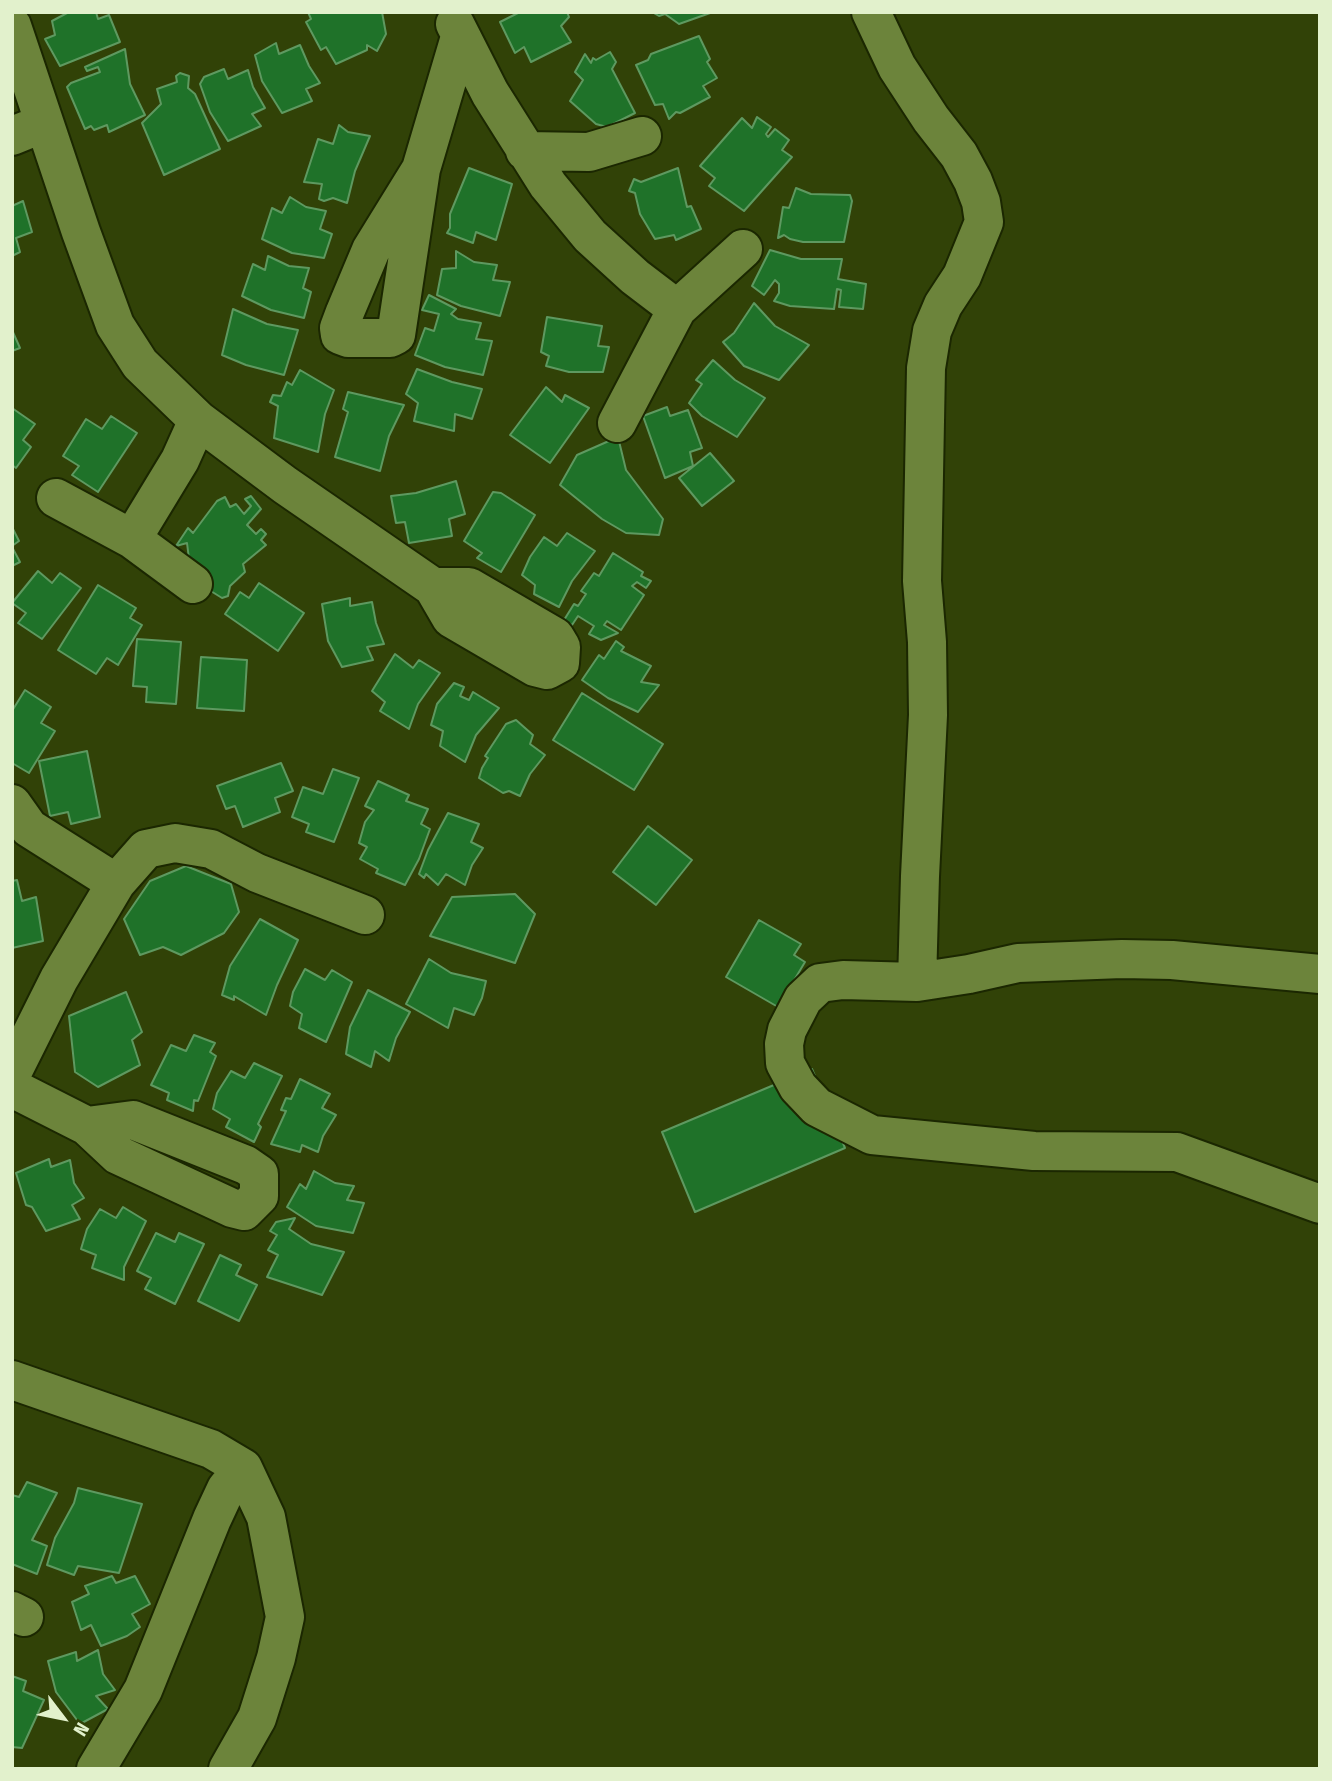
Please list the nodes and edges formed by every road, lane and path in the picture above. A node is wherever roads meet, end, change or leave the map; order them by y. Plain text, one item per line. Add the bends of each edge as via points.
1 (871, 12) edge
2 (455, 25) edge
3 (12, 26) edge
4 (28, 129) edge
5 (642, 136) dead end
6 (525, 151) junction
7 (421, 169) dead end
8 (743, 249) dead end
9 (677, 309) junction
10 (198, 420) junction
11 (617, 423) dead end
12 (56, 498) dead end
13 (132, 539) junction
14 (193, 584) dead end
15 (433, 587) dead end
16 (18, 819) edge
17 (116, 883) junction
18 (365, 915) dead end
19 (1320, 974) edge
20 (917, 982) junction
21 (12, 1073) edge
22 (12, 1088) edge
23 (87, 1126) dead end
24 (1320, 1204) edge
25 (12, 1380) edge
26 (243, 1468) junction
27 (96, 1769) edge
28 (228, 1769) edge

1 - 20 street via 897,67 973,181 984,222 932,331 926,368 922,581 928,715
2 - 6 street
2 - 7 street
3 - 4 street
4 - 10 street via 115,325 141,364
5 - 6 street via 589,152
6 - 9 street via 590,236
8 - 9 street
9 - 11 street
10 - 13 street via 180,460
10 - 15 street
12 - 13 street
13 - 14 street
16 - 17 street
17 - 18 street via 146,849 175,843 211,849 257,873
17 - 21 street via 59,979
19 - 20 street via 1122,959 1018,963
20 - 24 street via 843,980 820,984 803,999 787,1030 785,1063 817,1107 872,1135 1034,1152 1177,1152
22 - 23 street
25 - 26 street via 211,1449
26 - 27 street via 226,1489 212,1519 143,1690
26 - 28 street via 266,1517 285,1617 257,1718

